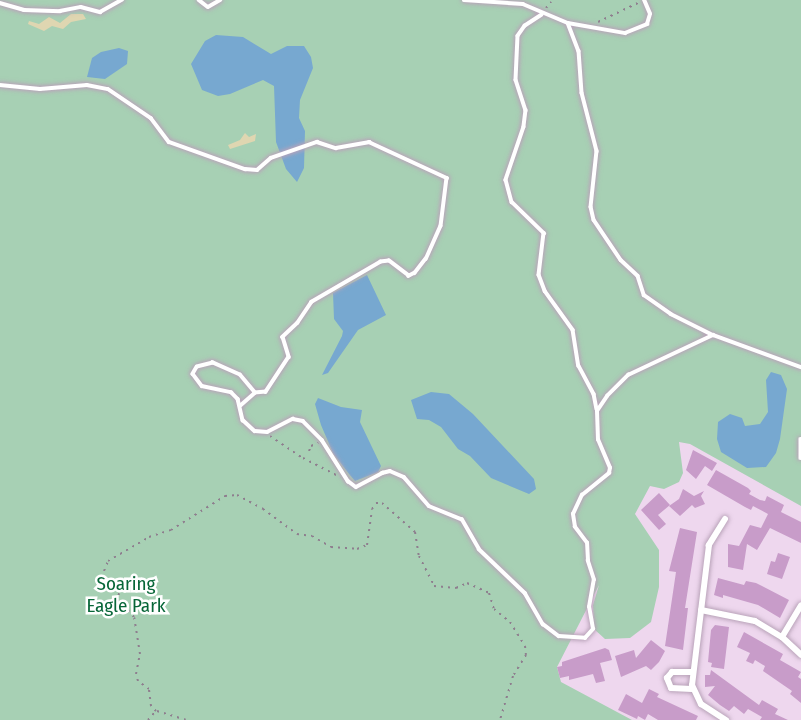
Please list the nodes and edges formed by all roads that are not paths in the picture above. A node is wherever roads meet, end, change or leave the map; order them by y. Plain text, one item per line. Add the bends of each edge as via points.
1 (122, 0) edge
2 (199, 0) edge
3 (220, 0) edge
4 (464, 0) edge
5 (644, 0) edge
6 (0, 3) edge
7 (542, 15) junction
8 (568, 23) junction
9 (0, 85) edge
10 (713, 335) junction
11 (801, 367) edge
12 (255, 393) junction
13 (241, 407) junction
14 (597, 411) junction
15 (801, 439) edge
16 (801, 458) edge
17 (725, 519) dead end
18 (801, 605) edge
19 (701, 610) junction
20 (782, 637) junction
21 (801, 655) edge
22 (693, 672) junction
23 (692, 689) junction
24 (726, 720) edge

1 - 6 lane via 100,12 81,7 60,12 23,10
2 - 3 lane via 208,7
4 - 7 lane via 523,4
5 - 8 lane via 650,14 647,24 638,30 617,33
7 - 8 lane
7 - 14 lane via 518,36 515,65 526,110 506,180 512,202 544,233 538,275 573,330 579,366 594,394
8 - 10 lane via 579,51 582,93 597,151 591,206 594,220 638,276 645,295
9 - 12 lane via 108,89 152,118 169,142 245,169 257,170 271,158 317,142 336,148 369,142 447,178 441,226 415,273 409,276 388,261 381,262 312,302 283,337 289,357 274,382 266,392
10 - 11 lane
10 - 14 lane via 628,375
12 - 13 lane
12 - 13 lane via 228,368 213,363 197,367 192,374 196,382 231,392
13 - 14 lane via 247,426 267,432 293,419 303,421 356,486 382,472 404,477 429,506 462,519 489,561 525,593 543,624 559,636 585,638 593,629 589,607 594,580 587,543 575,527 573,514 582,495 610,468 598,440
15 - 16 lane
17 - 19 street via 709,545
18 - 20 street
19 - 20 street via 742,617
19 - 22 street
20 - 21 street
22 - 23 street
22 - 23 street via 673,672 667,681 671,688
23 - 24 street via 701,704

